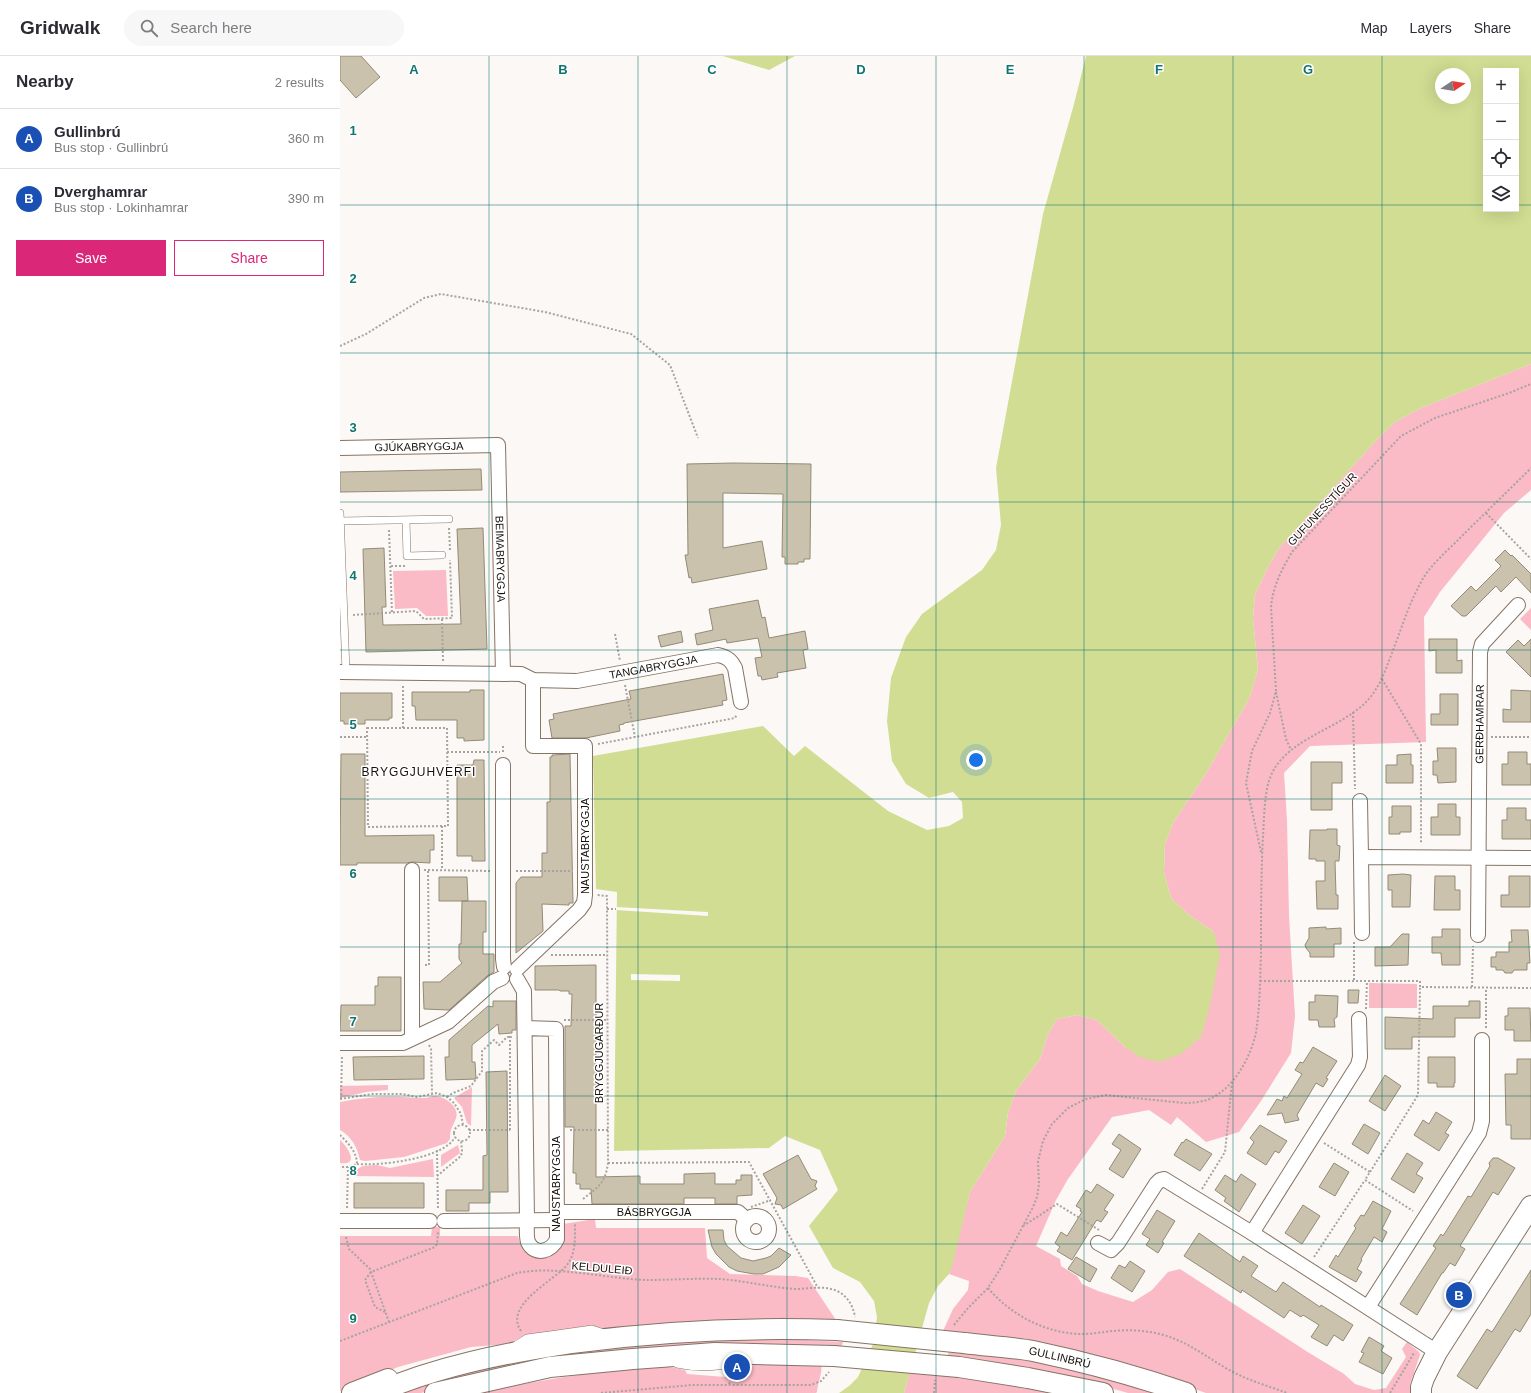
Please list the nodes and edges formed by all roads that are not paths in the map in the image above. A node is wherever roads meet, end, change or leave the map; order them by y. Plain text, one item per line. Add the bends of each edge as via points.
1 (498, 444) joint
2 (340, 448) edge
3 (340, 513) edge
4 (449, 519) road end
5 (406, 520) junction
6 (340, 521) edge
7 (442, 555) dead end
8 (1518, 605) dead end
9 (343, 672) edge
10 (503, 674) junction
11 (533, 680) junction
12 (742, 702) road end
13 (503, 758) road end
14 (1360, 801) road end
15 (1361, 857) junction
16 (1479, 858) junction
17 (1531, 858) edge
18 (412, 870) road end
19 (1362, 933) road end
20 (1478, 935) road end
21 (510, 973) junction
22 (1359, 1019) road end
23 (525, 1033) junction
24 (1484, 1035) road end
25 (418, 1036) junction
26 (341, 1043) edge
27 (1531, 1206) edge
28 (557, 1216) junction
29 (743, 1216) road end
30 (344, 1218) edge
31 (527, 1220) junction
32 (1252, 1233) junction
33 (1098, 1243) dead end
34 (1368, 1307) junction
35 (1437, 1352) junction
36 (454, 1366) junction
37 (352, 1393) edge
38 (376, 1393) edge
39 (435, 1393) edge
40 (1103, 1393) edge
41 (1186, 1393) edge
42 (1421, 1393) edge

1 - 2 street, GJÚKABRYGGJA
1 - 10 street, BEIMABRYGGJA
3 - 6 lane
4 - 5 lane
5 - 6 lane
5 - 7 lane via 407,556
6 - 9 lane via 344,615
8 - 16 street, GERÐHAMRAR via 1481,648
9 - 10 street, TANGABRYGGJA
10 - 11 street, TANGABRYGGJA via 521,674
11 - 12 street, TANGABRYGGJA via 577,681 718,655 729,659 735,668
11 - 21 street, NAUSTABRYGGJA via 534,746 585,746 585,895 584,903 579,910
13 - 21 street, NAUSTABRYGGJA via 503,959
14 - 15 street
15 - 16 street
15 - 19 street
16 - 17 street
16 - 20 street, GERÐHAMRAR
18 - 25 street via 412,965
21 - 23 street, NAUSTABRYGGJA via 524,992
21 - 25 street, NAUSTABRYGGJA via 493,982 448,1022
22 - 32 street via 1358,1065
23 - 28 street, NAUSTABRYGGJA via 556,1029
23 - 31 street, NAUSTABRYGGJA
24 - 34 street via 1479,1133
25 - 26 street, NAUSTABRYGGJA via 402,1043
27 - 35 main road
28 - 29 street, BÁSBRYGGJA
28 - 31 street, BÁSBRYGGJA
28 - 31 street, NAUSTABRYGGJA via 557,1239 552,1247 544,1251 534,1249 528,1242
30 - 31 street, BÁSBRYGGJA
32 - 33 street via 1164,1179 1160,1180 1111,1250
32 - 34 street
34 - 35 street
35 - 42 main road via 1424,1378
36 - 37 main road via 397,1375
36 - 38 main road, GULLINBRÚ
36 - 41 main road, GULLINBRÚ, bridge via 502,1354 618,1337 745,1329 837,1330 958,1335 1102,1368
39 - 40 main road, bridge via 550,1367 715,1353 766,1354 833,1362 959,1367

